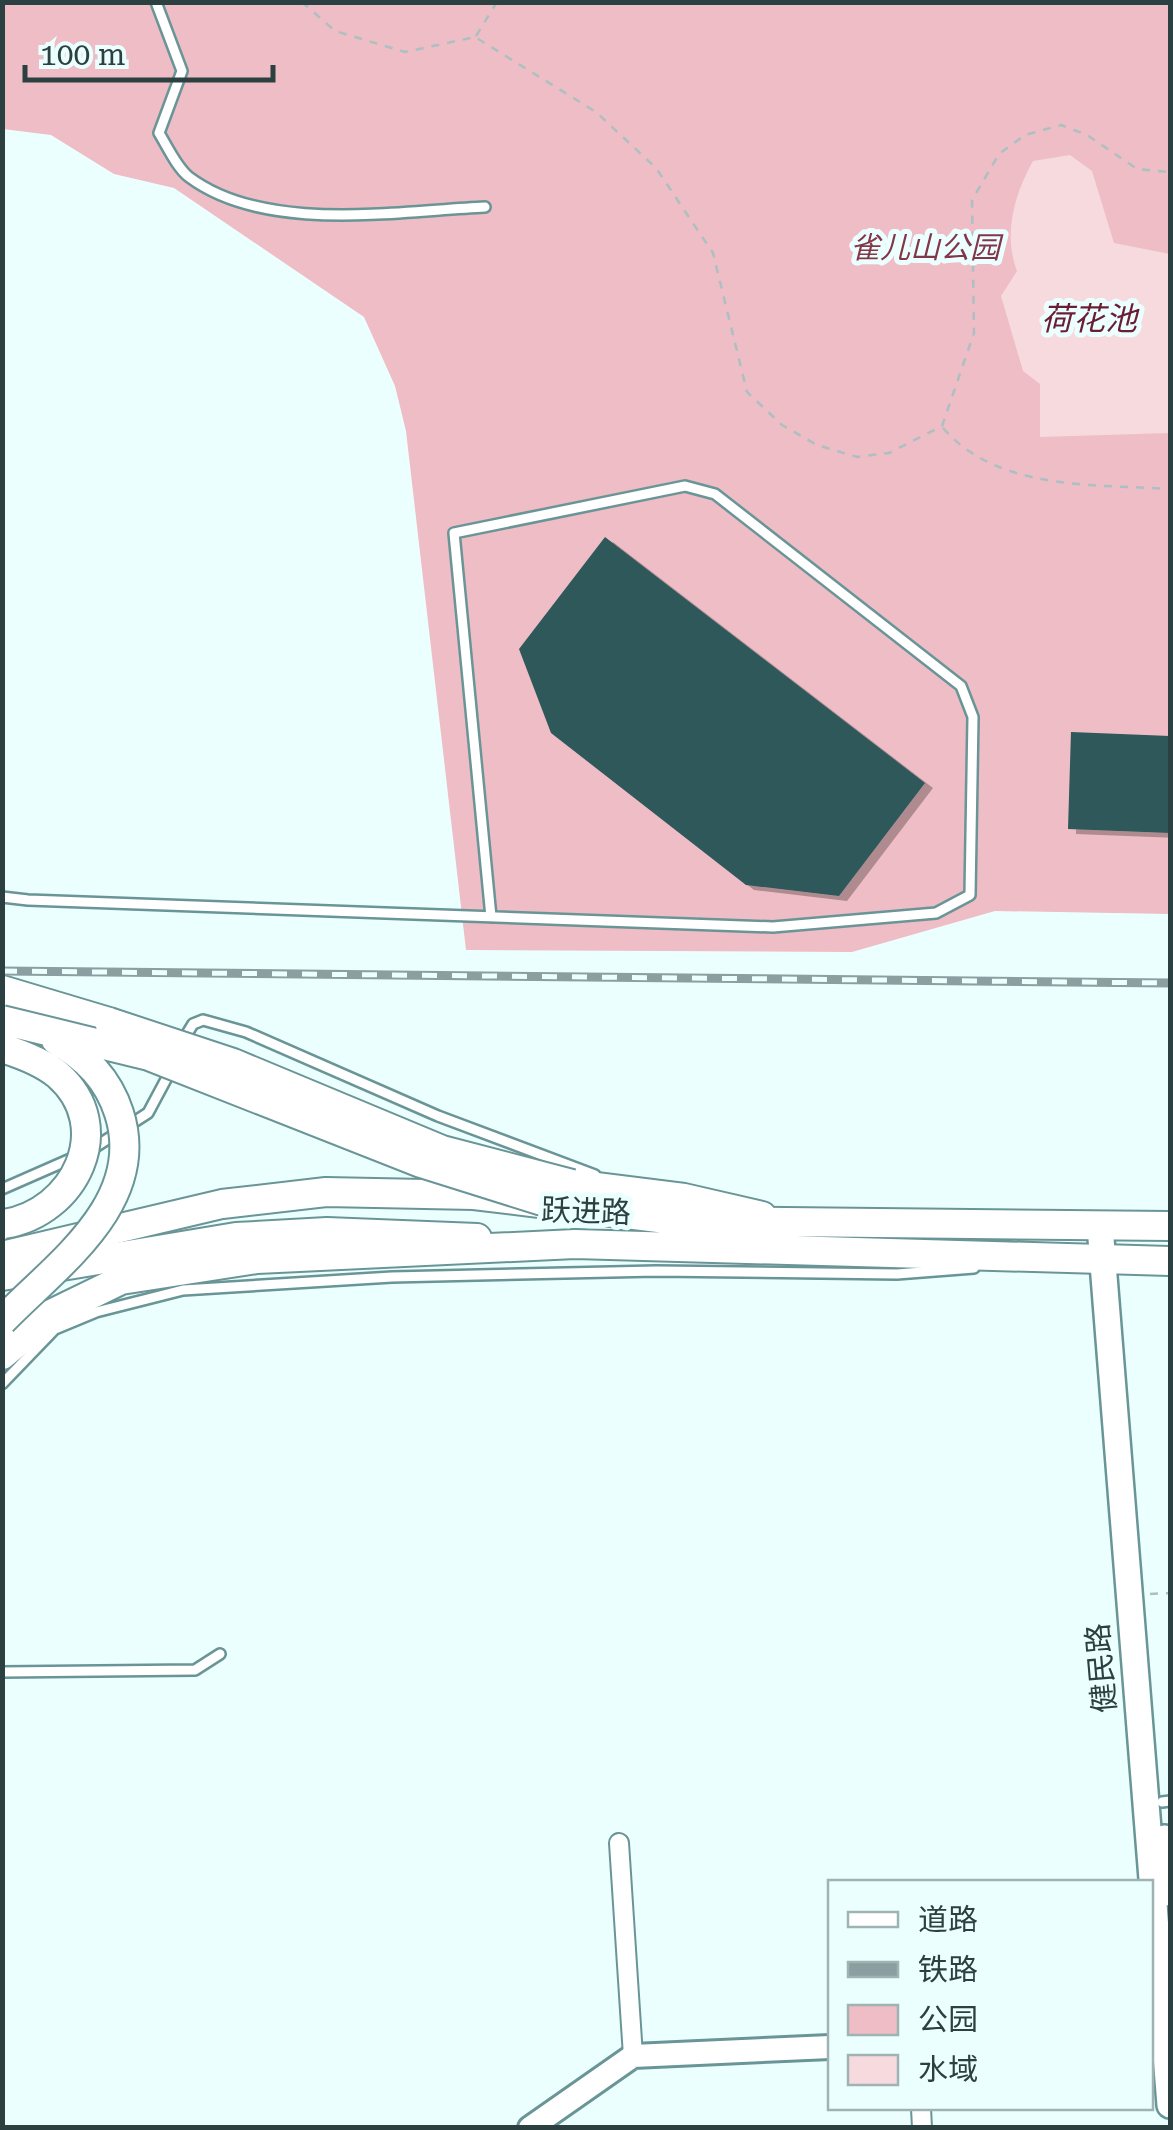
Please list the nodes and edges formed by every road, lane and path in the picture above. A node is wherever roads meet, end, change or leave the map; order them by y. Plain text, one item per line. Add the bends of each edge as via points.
1 (156, 2) edge
2 (302, 2) edge
3 (498, 2) edge
4 (476, 37) junction
5 (1170, 172) edge
6 (486, 206) dead end
7 (942, 426) junction
8 (1170, 489) edge
9 (2, 896) edge
10 (491, 917) junction
11 (2, 990) edge
12 (2, 1020) edge
13 (33, 1027) junction
14 (2, 1048) edge
15 (2, 1190) edge
16 (640, 1193) junction
17 (567, 1200) junction
18 (788, 1222) junction
19 (2, 1224) edge
20 (1108, 1226) junction
21 (1170, 1226) edge
22 (575, 1244) junction
23 (2, 1256) edge
24 (1108, 1258) junction
25 (1170, 1261) edge
26 (2, 1276) edge
27 (2, 1321) edge
28 (2, 1355) edge
29 (2, 1384) edge
30 (1170, 1593) edge
31 (1143, 1595) junction
32 (220, 1654) dead end
33 (2, 1672) edge
34 (1166, 1802) edge
35 (620, 1843) dead end
36 (1152, 1880) edge
37 (1170, 1893) edge
38 (1153, 1901) edge
39 (1162, 2030) edge
40 (828, 2047) edge
41 (633, 2056) junction
42 (1170, 2105) edge
43 (530, 2128) edge

1 - 6 lane via 182,71 158,133 187,176 238,202 309,214
2 - 4 path via 335,31 405,52
3 - 4 path
4 - 7 path via 596,112 656,168 713,253 747,392 782,425 857,457 889,454
5 - 7 path via 1138,169 1061,125 1025,135 999,154 972,200 974,333
7 - 8 path via 1000,470
9 - 10 lane
10 - 10 lane via 454,534 685,486 716,494 962,686 973,716 970,895 936,913 772,927
11 - 17 main road, bridge via 199,1051
12 - 13 main road, 跃进路, bridge
13 - 17 main road, 跃进路, bridge via 207,1076 421,1164
13 - 27 main road, bridge via 84,1057 101,1076 118,1108 125,1154 119,1186 103,1215
14 - 19 main road, bridge via 57,1074 74,1098 84,1138 79,1169 56,1204
15 - 16 lane via 136,1124 157,1099 186,1032 203,1020 318,1060 438,1116
16 - 17 main road
16 - 18 main road
17 - 18 main road, 跃进路 via 682,1221
17 - 23 main road, bridge via 326,1192 237,1202
18 - 20 main road, 跃进路
20 - 21 main road, 跃进路
20 - 24 main road, 健民路
22 - 24 main road, 跃进路
22 - 26 main road, 跃进路 via 276,1234
22 - 28 main road via 258,1259 121,1280 69,1302
24 - 25 main road, 跃进路
24 - 29 lane via 897,1274 656,1271 183,1290 55,1329
24 - 31 main road, 健民路
24 - 36 main road, 健民路
30 - 31 path
31 - 34 main road, 健民路
32 - 33 lane via 195,1670
34 - 37 main road, 健民路
35 - 41 street
38 - 39 main road, 健民路
39 - 42 main road, 健民路
40 - 41 street
41 - 43 street

